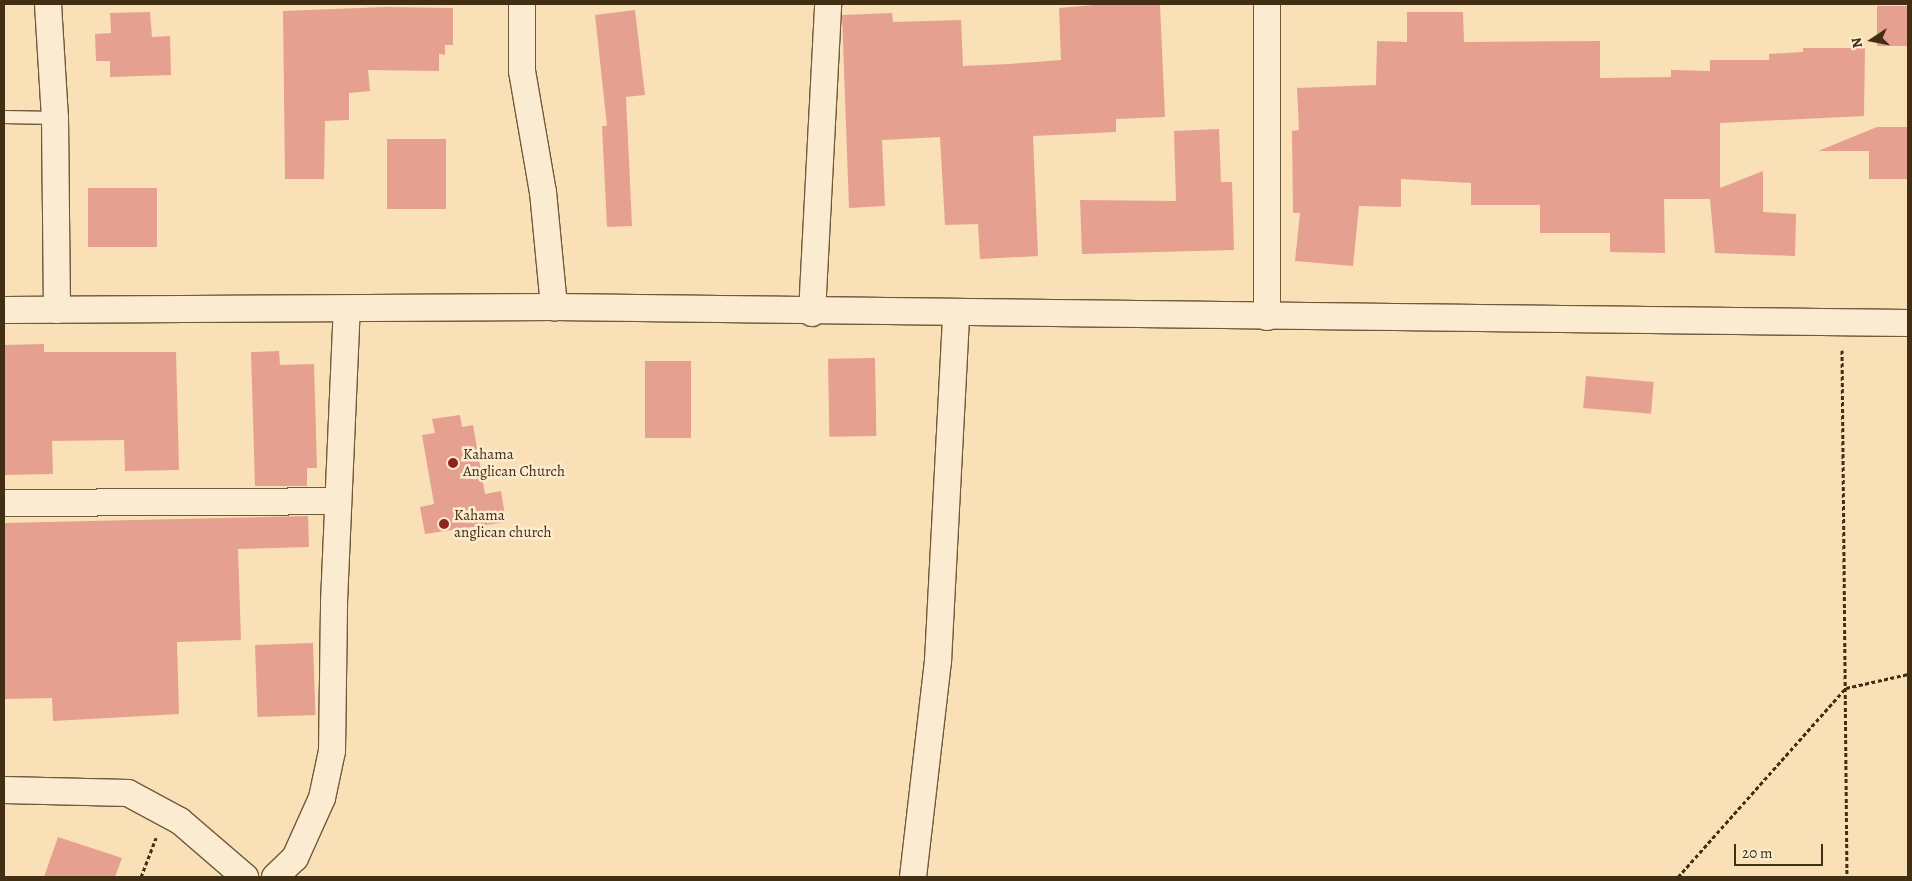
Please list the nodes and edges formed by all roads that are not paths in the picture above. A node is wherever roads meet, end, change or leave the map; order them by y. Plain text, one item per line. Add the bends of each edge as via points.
1 (48, 4) edge
2 (522, 4) edge
3 (828, 4) edge
4 (1267, 4) edge
5 (4, 117) edge
6 (55, 118) junction
7 (554, 307) junction
8 (4, 310) edge
9 (57, 310) junction
10 (347, 310) junction
11 (812, 313) junction
12 (956, 314) junction
13 (1267, 317) junction
14 (1908, 323) edge
15 (338, 501) junction
16 (4, 503) edge
17 (4, 790) edge
18 (245, 877) edge
19 (275, 877) edge
20 (912, 877) edge

1 - 6 street
2 - 7 street via 522,71 543,192
3 - 11 street
4 - 13 street
5 - 6 lane
6 - 9 street
7 - 10 street
7 - 11 street
8 - 9 street
9 - 10 street
10 - 15 street
11 - 12 street
12 - 13 street
12 - 20 street via 938,662
13 - 14 street
15 - 16 street
15 - 19 street via 332,751 322,798 295,858
17 - 18 street via 128,793 180,821

